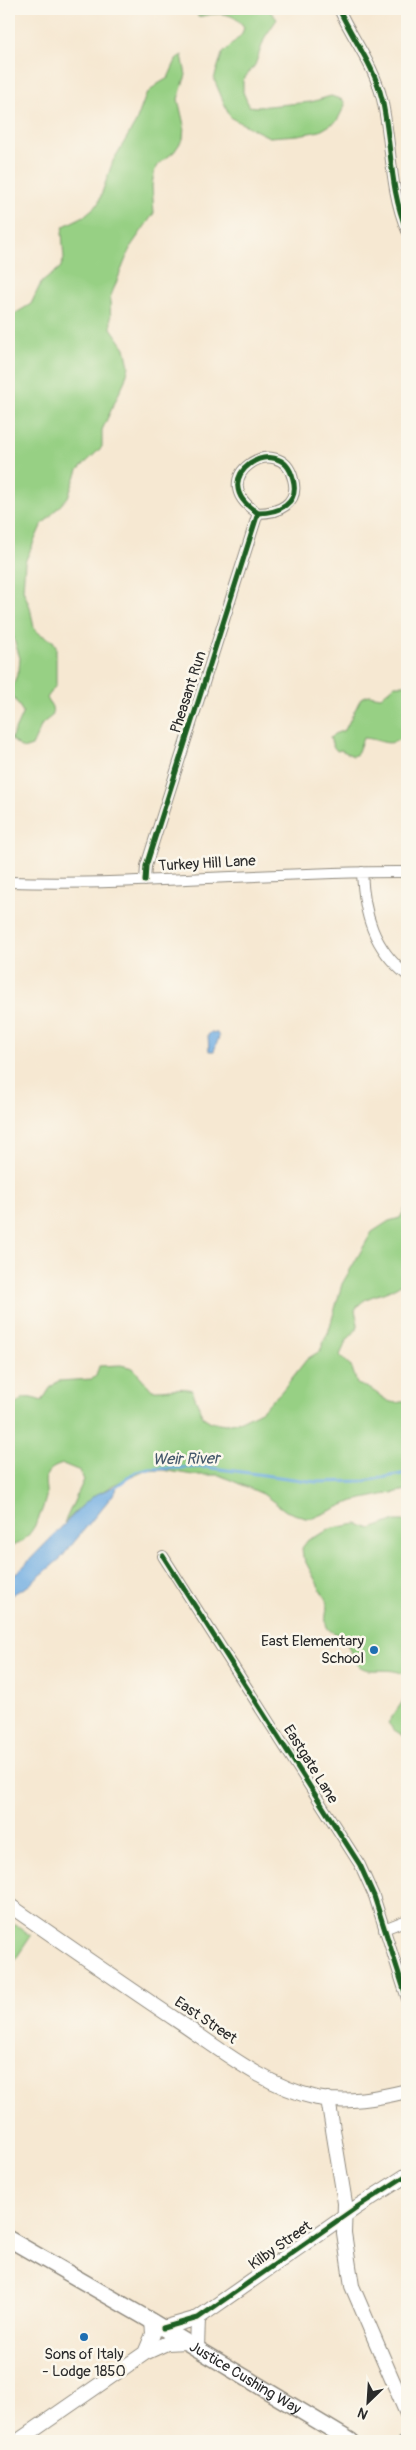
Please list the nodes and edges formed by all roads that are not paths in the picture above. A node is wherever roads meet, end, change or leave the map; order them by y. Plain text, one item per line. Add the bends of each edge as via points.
1 (339, 9) edge
2 (407, 231) edge
3 (258, 512) junction
4 (362, 872) junction
5 (407, 872) edge
6 (146, 881) junction
7 (9, 882) edge
8 (407, 975) edge
9 (163, 1556) dead end
10 (9, 1905) edge
11 (407, 1920) edge
12 (384, 1929) junction
13 (407, 1999) edge
14 (407, 2091) edge
15 (328, 2099) junction
16 (407, 2175) edge
17 (344, 2215) junction
18 (9, 2239) edge
19 (198, 2318) junction
20 (157, 2324) junction
21 (191, 2345) junction
22 (145, 2353) junction
23 (407, 2414) edge
24 (18, 2441) edge
25 (351, 2441) edge

1 - 2 street via 377,81 386,118 394,184
3 - 3 street via 246,506 239,494 240,476 252,461 272,458 288,468 294,492 282,509 272,513
3 - 6 street, Pheasant Run via 146,866
4 - 5 street, Turkey Hill Lane
4 - 6 street, Turkey Hill Lane
4 - 8 street via 367,916 375,938
6 - 7 street, Turkey Hill Lane
9 - 12 street, Eastgate Lane via 360,1865
10 - 15 main road, East Street via 257,2073 294,2091
11 - 12 street
12 - 13 street, Eastgate Lane
14 - 15 main road, East Street via 361,2099
15 - 17 main road via 345,2203
16 - 17 main road, Kilby Street
17 - 19 main road, Kilby Street
17 - 23 main road via 345,2247 352,2286
18 - 20 main road, Justice Cushing Way
19 - 20 main road, Kilby Street
19 - 21 main road
20 - 21 main road, Justice Cushing Way
20 - 22 main road
21 - 22 main road via 167,2343
21 - 25 main road, Justice Cushing Way
22 - 24 main road

